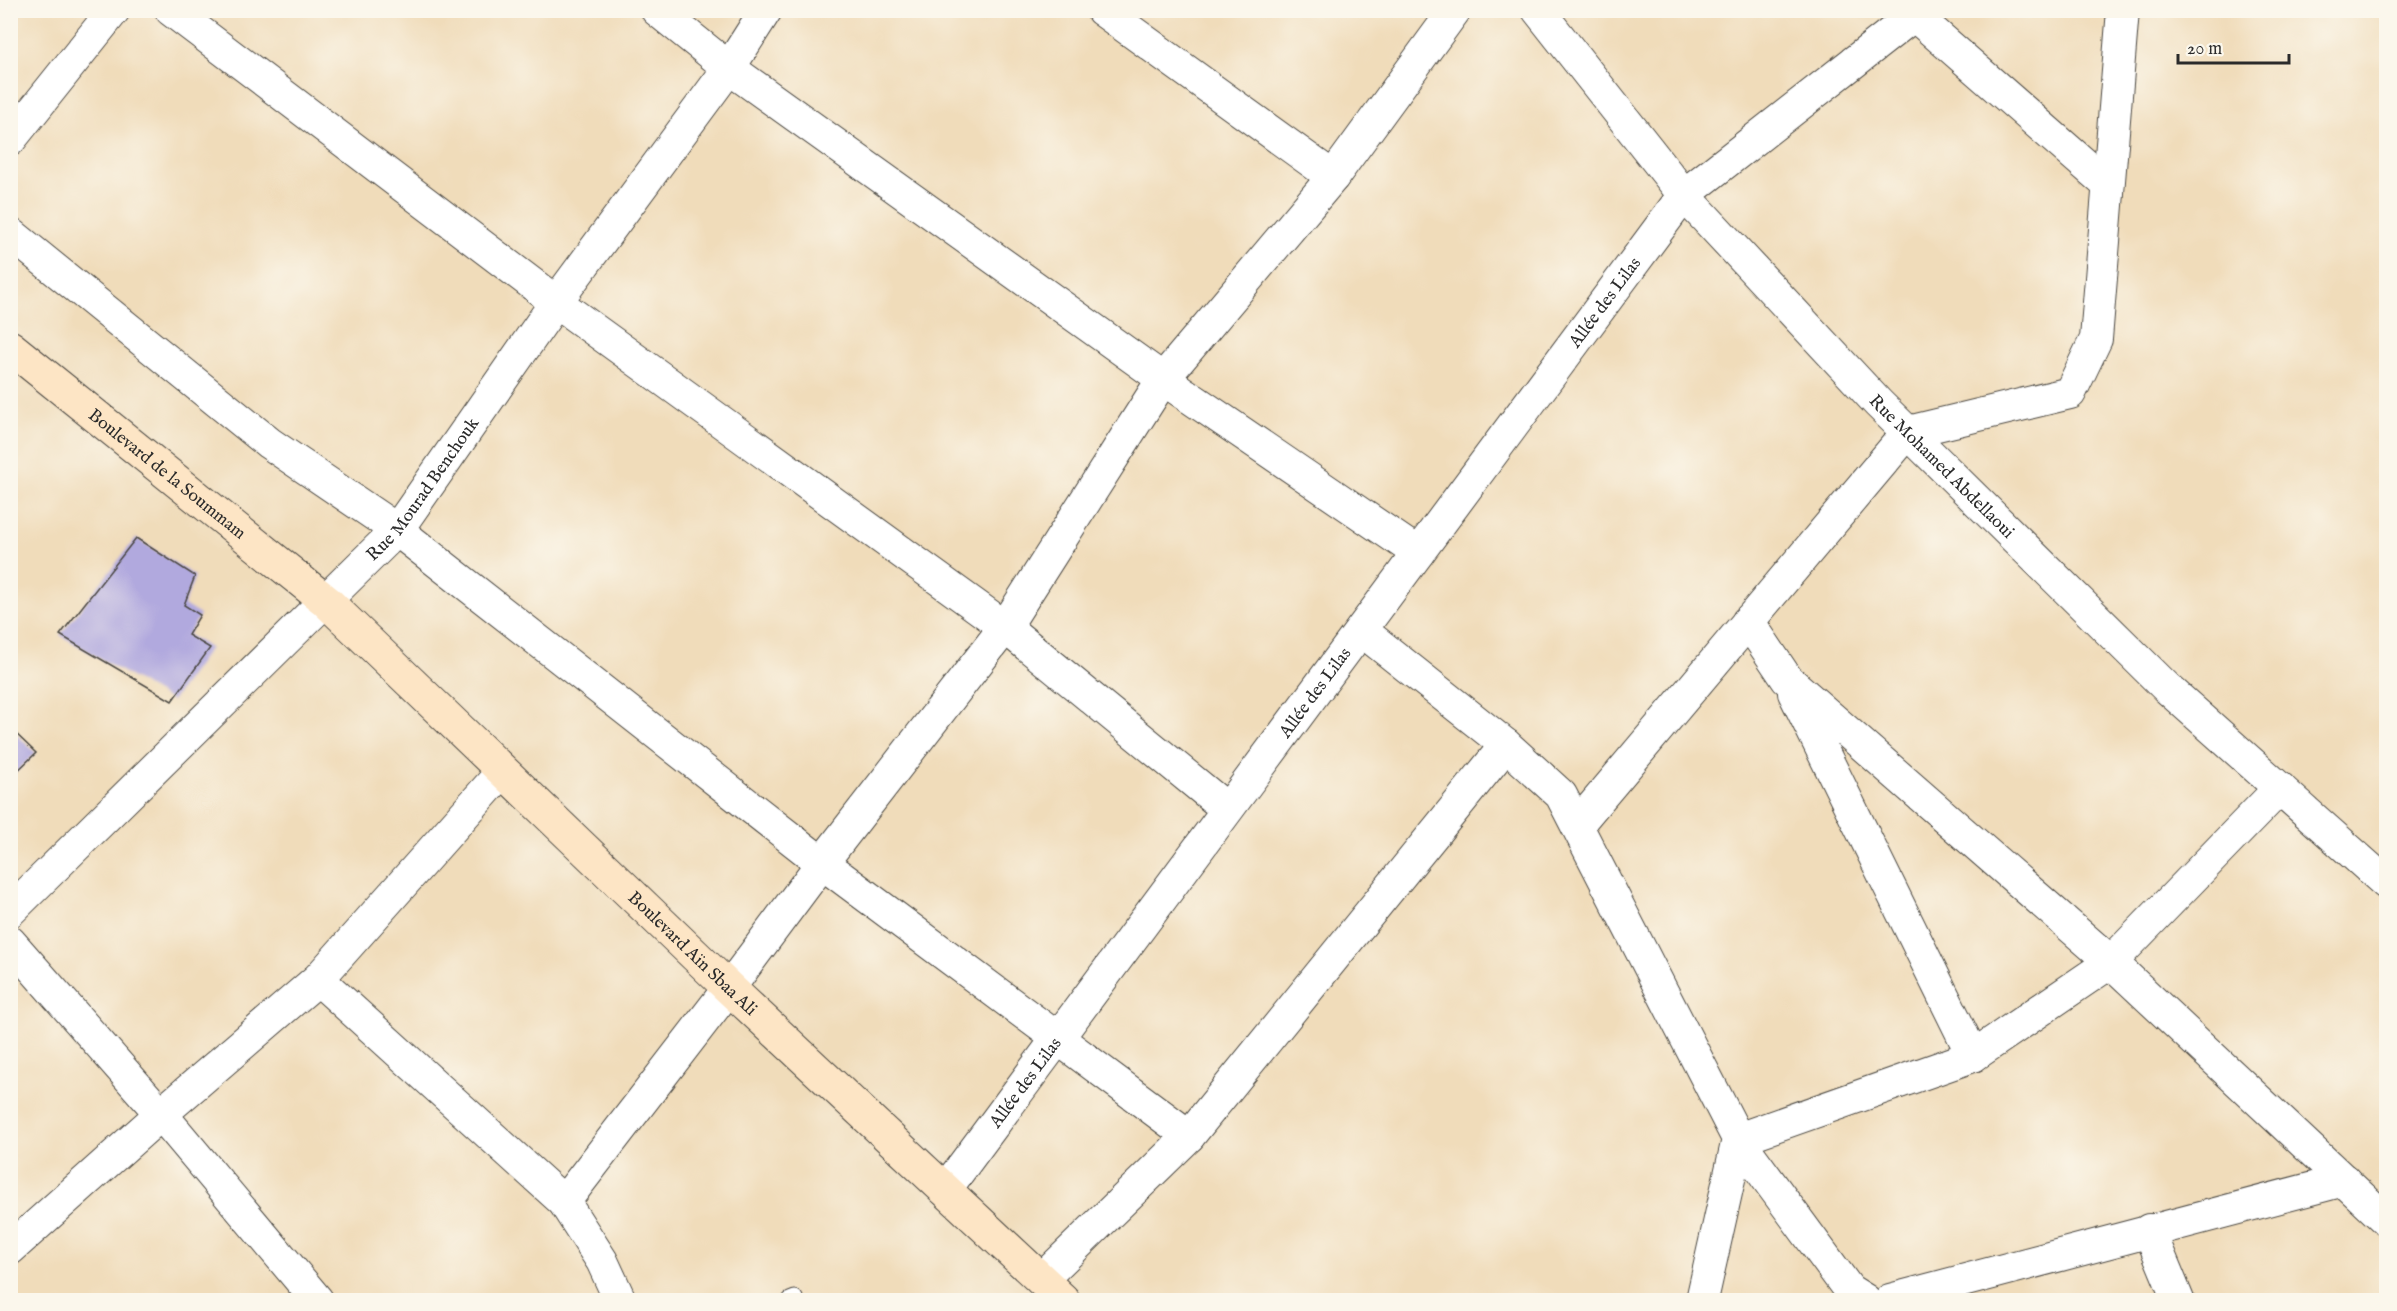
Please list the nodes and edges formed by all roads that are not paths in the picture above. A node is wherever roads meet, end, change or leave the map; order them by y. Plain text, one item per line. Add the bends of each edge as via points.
1 (114, 10) edge
2 (171, 10) edge
3 (657, 10) edge
4 (766, 10) edge
5 (1102, 10) edge
6 (1455, 10) edge
7 (1538, 10) edge
8 (2123, 10) edge
9 (1914, 13) edge
10 (729, 68) junction
11 (10, 140) edge
12 (1333, 177) junction
13 (2108, 184) junction
14 (1684, 195) junction
15 (10, 233) edge
16 (556, 302) junction
17 (10, 347) edge
18 (1163, 379) junction
19 (1908, 432) junction
20 (398, 530) junction
21 (1418, 553) junction
22 (326, 601) junction
23 (1748, 621) junction
24 (1005, 627) junction
25 (1361, 630) junction
26 (1787, 679) junction
27 (1506, 745) junction
28 (502, 772) junction
29 (2280, 788) junction
30 (1227, 809) junction
31 (1577, 825) junction
32 (822, 863) junction
33 (2386, 883) edge
34 (10, 911) edge
35 (10, 942) edge
36 (2111, 962) junction
37 (318, 979) junction
38 (729, 988) junction
39 (1058, 1037) junction
40 (1973, 1056) junction
41 (161, 1114) junction
42 (1189, 1136) junction
43 (1738, 1139) junction
44 (2344, 1180) junction
45 (945, 1190) junction
46 (564, 1202) junction
47 (2386, 1220) edge
48 (2149, 1230) junction
49 (10, 1248) edge
50 (1052, 1290) edge
51 (305, 1295) edge
52 (620, 1300) edge
53 (790, 1300) edge
54 (795, 1300) edge
55 (1702, 1300) edge
56 (1865, 1300) edge
57 (1890, 1300) edge
58 (2178, 1300) edge

1 - 11 street
2 - 16 street
3 - 10 street
4 - 10 street, Rue Mourad Benchouk
5 - 12 street
6 - 12 street
7 - 14 street, Rue Mohamed Abdellaoui
8 - 13 street
9 - 13 street
9 - 14 street, Allée des Lilas
10 - 16 street, Rue Mourad Benchouk
10 - 18 street
12 - 18 street
13 - 19 street via 2096,339 2070,393
14 - 19 street, Rue Mohamed Abdellaoui
14 - 21 street, Allée des Lilas
15 - 20 street via 269,444
16 - 20 street, Rue Mourad Benchouk
16 - 24 street
17 - 22 main road, Boulevard de la Soummam
18 - 21 street
18 - 24 street
19 - 23 street
19 - 29 street, Rue Mohamed Abdellaoui via 2166,687
20 - 22 street, Rue Mourad Benchouk
20 - 32 street
21 - 25 street, Allée des Lilas
22 - 28 main road, Boulevard Aïn Sbaa Ali
22 - 34 street, Rue Mourad Benchouk
23 - 26 street
23 - 31 street
24 - 30 street
24 - 32 street
25 - 27 street
25 - 30 street, Allée des Lilas
26 - 36 street
26 - 40 street
27 - 31 street via 1561,795
27 - 42 street
28 - 37 street
28 - 38 main road, Boulevard Aïn Sbaa Ali
29 - 33 street, Rue Mohamed Abdellaoui
29 - 36 street
30 - 39 street, Allée des Lilas
31 - 43 street
32 - 38 street
32 - 39 street
35 - 41 street
36 - 40 street
36 - 44 street
37 - 41 street
37 - 46 street
38 - 45 main road, Boulevard Aïn Sbaa Ali
38 - 46 street
39 - 42 street
39 - 45 street, Allée des Lilas
40 - 43 street
41 - 49 street
41 - 51 street
42 - 50 street
43 - 55 street
43 - 56 street via 1849,1290
44 - 47 street
44 - 48 street
45 - 50 main road, Boulevard Aïn Sbaa Ali
46 - 52 street via 602,1261
48 - 57 street
48 - 58 street
53 - 54 lane

